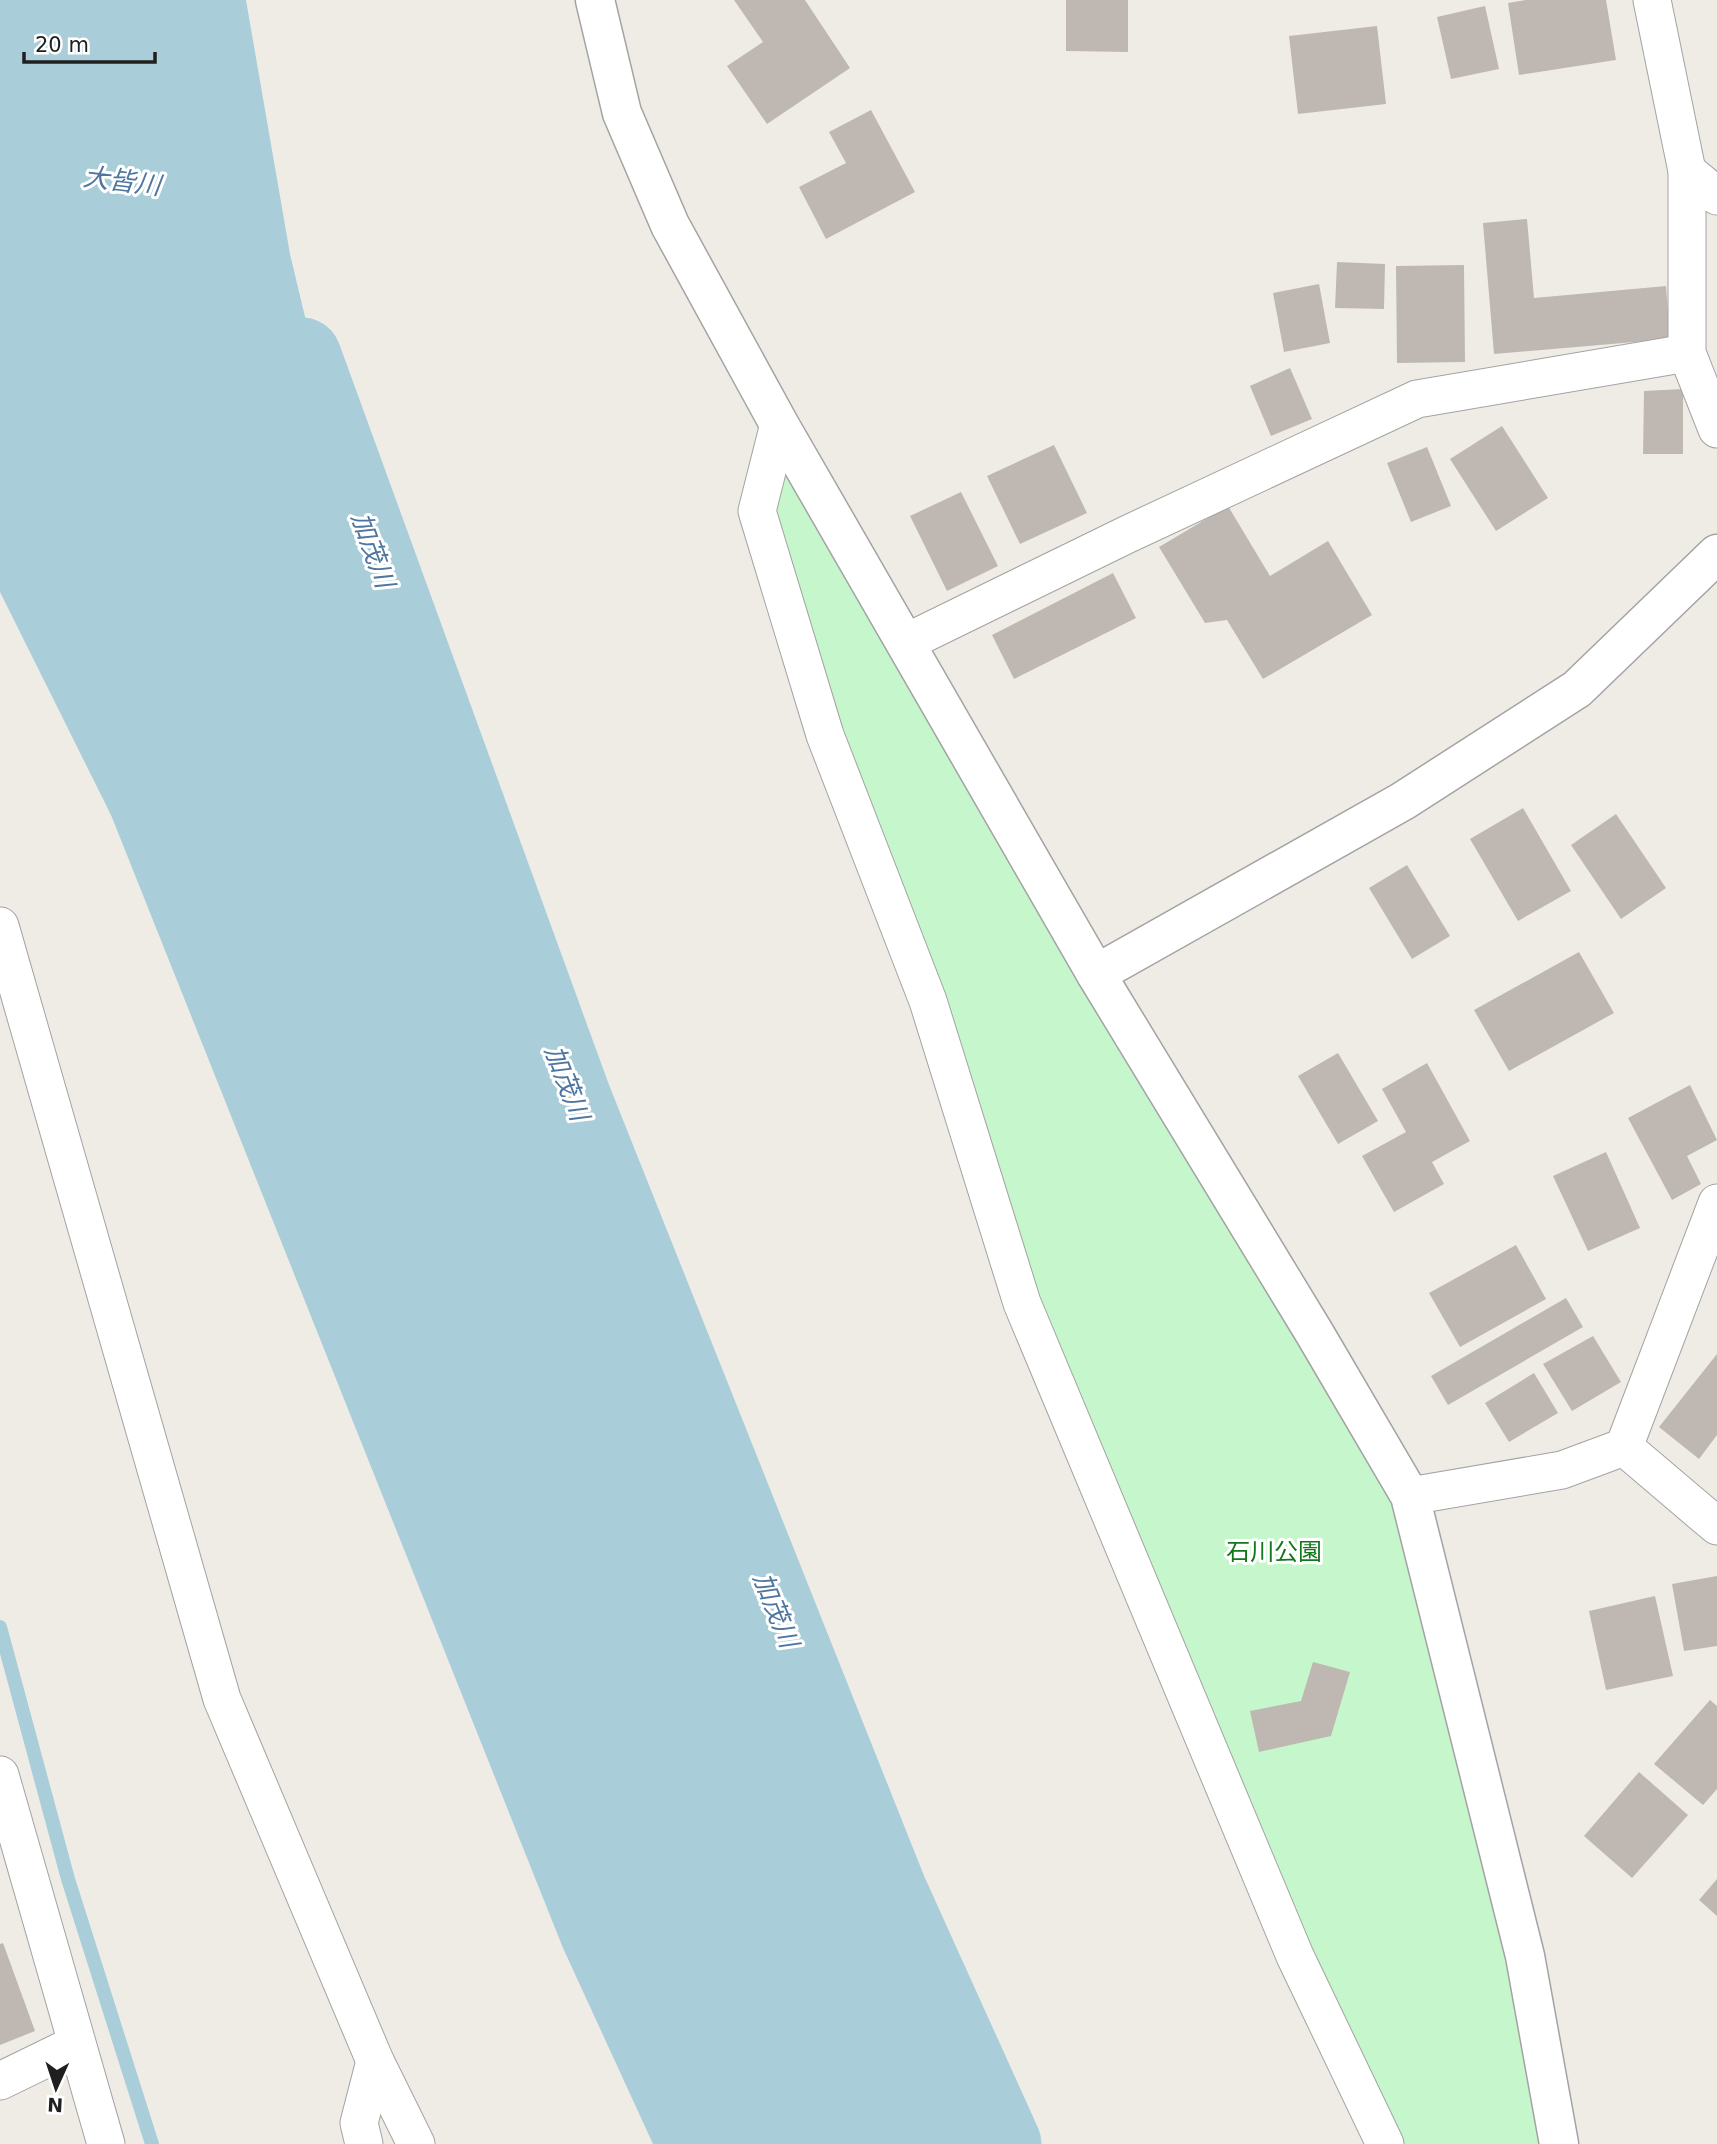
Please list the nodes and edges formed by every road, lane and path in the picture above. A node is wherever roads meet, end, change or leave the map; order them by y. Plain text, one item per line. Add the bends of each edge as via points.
1 (595, 0) edge
2 (1652, 0) edge
3 (1687, 171) junction
4 (1717, 196) edge
5 (1687, 353) junction
6 (779, 424) junction
7 (1717, 429) edge
8 (1717, 554) edge
9 (905, 643) junction
10 (0, 926) edge
11 (1096, 974) junction
12 (1717, 1203) edge
13 (1624, 1447) junction
14 (1409, 1496) junction
15 (1717, 1526) edge
16 (0, 1775) edge
17 (76, 2044) junction
18 (375, 2062) junction
19 (0, 2081) edge
20 (106, 2144) edge
21 (364, 2144) edge
22 (416, 2144) edge
23 (1385, 2144) edge
24 (1559, 2144) edge

1 - 6 street via 622,113 670,225
2 - 3 street
3 - 4 street
3 - 5 street
5 - 7 street
5 - 9 street via 1416,399
6 - 9 street
6 - 23 street via 757,511 825,735 928,1002 1022,1303 1296,1956
8 - 11 street via 1577,689 1403,801
9 - 11 street
10 - 18 street via 222,1699
11 - 14 street
12 - 13 street
13 - 14 street via 1562,1470
13 - 15 street
14 - 24 street via 1525,1956
16 - 17 street
17 - 19 street
17 - 20 street
18 - 21 street via 359,2123
18 - 22 street

